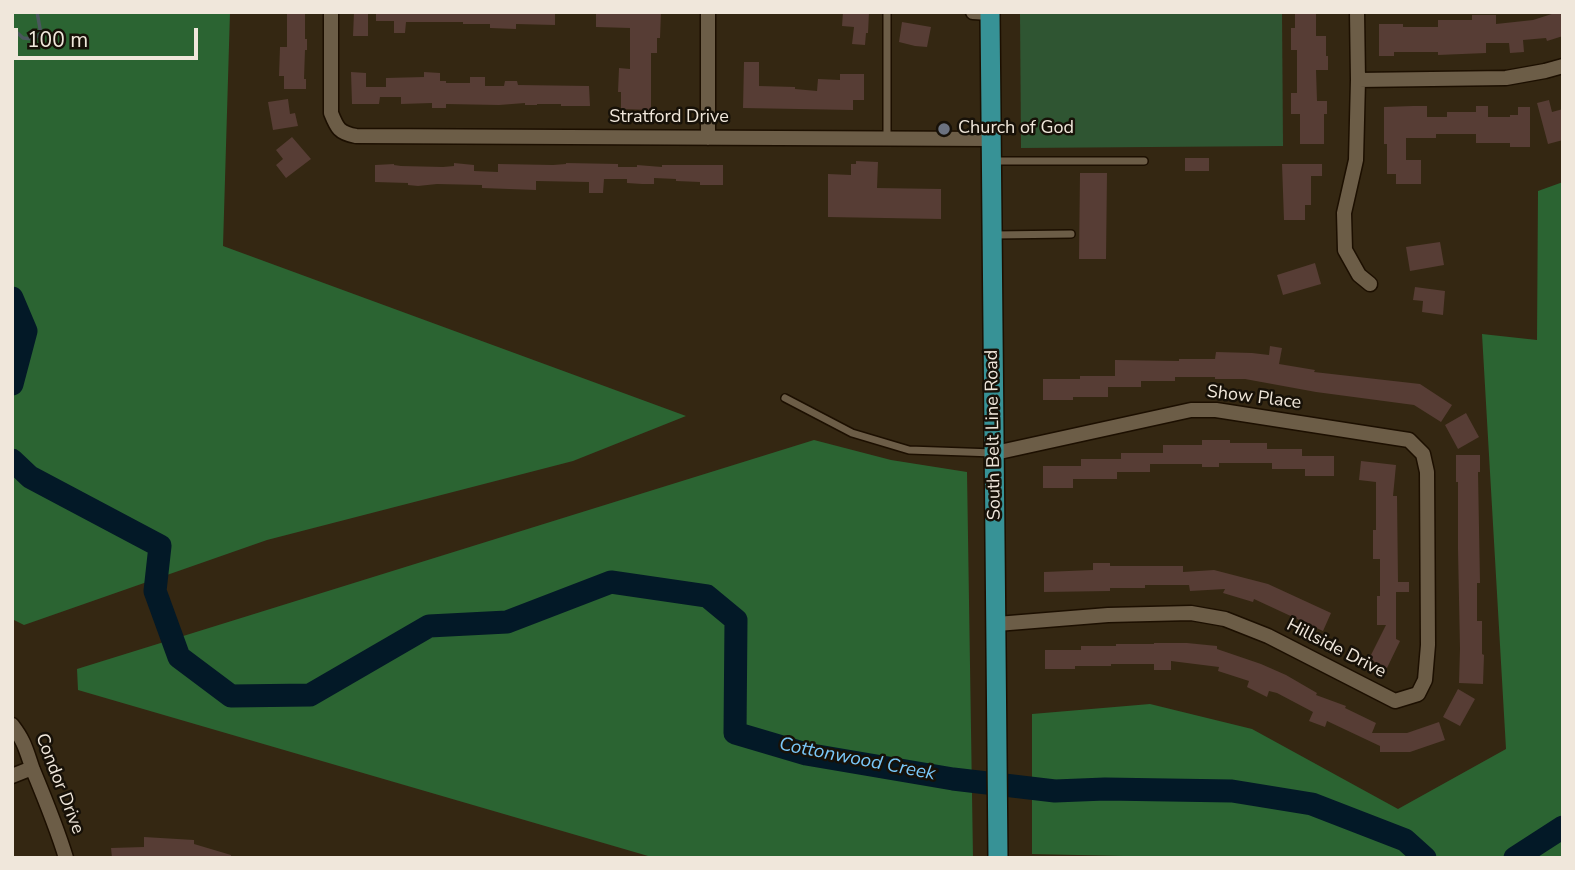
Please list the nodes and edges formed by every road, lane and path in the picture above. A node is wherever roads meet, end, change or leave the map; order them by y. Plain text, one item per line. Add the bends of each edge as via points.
1 (331, 12) edge
2 (708, 12) edge
3 (887, 12) edge
4 (1357, 12) edge
5 (984, 13) edge
6 (1563, 65) edge
7 (1358, 80) junction
8 (708, 138) junction
9 (887, 138) junction
10 (991, 139) junction
11 (991, 161) junction
12 (1144, 161) dead end
13 (1071, 234) dead end
14 (992, 235) junction
15 (1370, 284) dead end
16 (785, 398) dead end
17 (995, 453) junction
18 (1423, 454) joint
19 (997, 624) junction
20 (12, 725) edge
21 (32, 768) junction
22 (12, 776) edge
23 (66, 858) edge
24 (998, 858) edge

1 - 8 street, Stratford Drive via 331,113 337,128 347,134
2 - 8 street
3 - 9 lane
4 - 7 street
5 - 10 main road, South Belt Line Road
6 - 7 street via 1506,78
7 - 15 street via 1356,160 1344,213 1345,250 1359,275
8 - 9 street, Stratford Drive
9 - 10 street, Stratford Drive
10 - 11 main road, South Belt Line Road
11 - 12 lane
11 - 14 main road, South Belt Line Road
13 - 14 lane
14 - 17 main road, South Belt Line Road
16 - 17 lane via 852,433 909,450
17 - 18 street, Show Place via 1191,410 1216,410 1409,440
17 - 19 main road, South Belt Line Road
18 - 19 street, Hillside Drive via 1427,472 1428,645 1425,680 1418,694 1395,701 1268,636 1225,619 1191,613
19 - 24 main road, South Belt Line Road
20 - 21 street, Condor Drive via 24,740
21 - 22 street
21 - 23 street, Condor Drive

